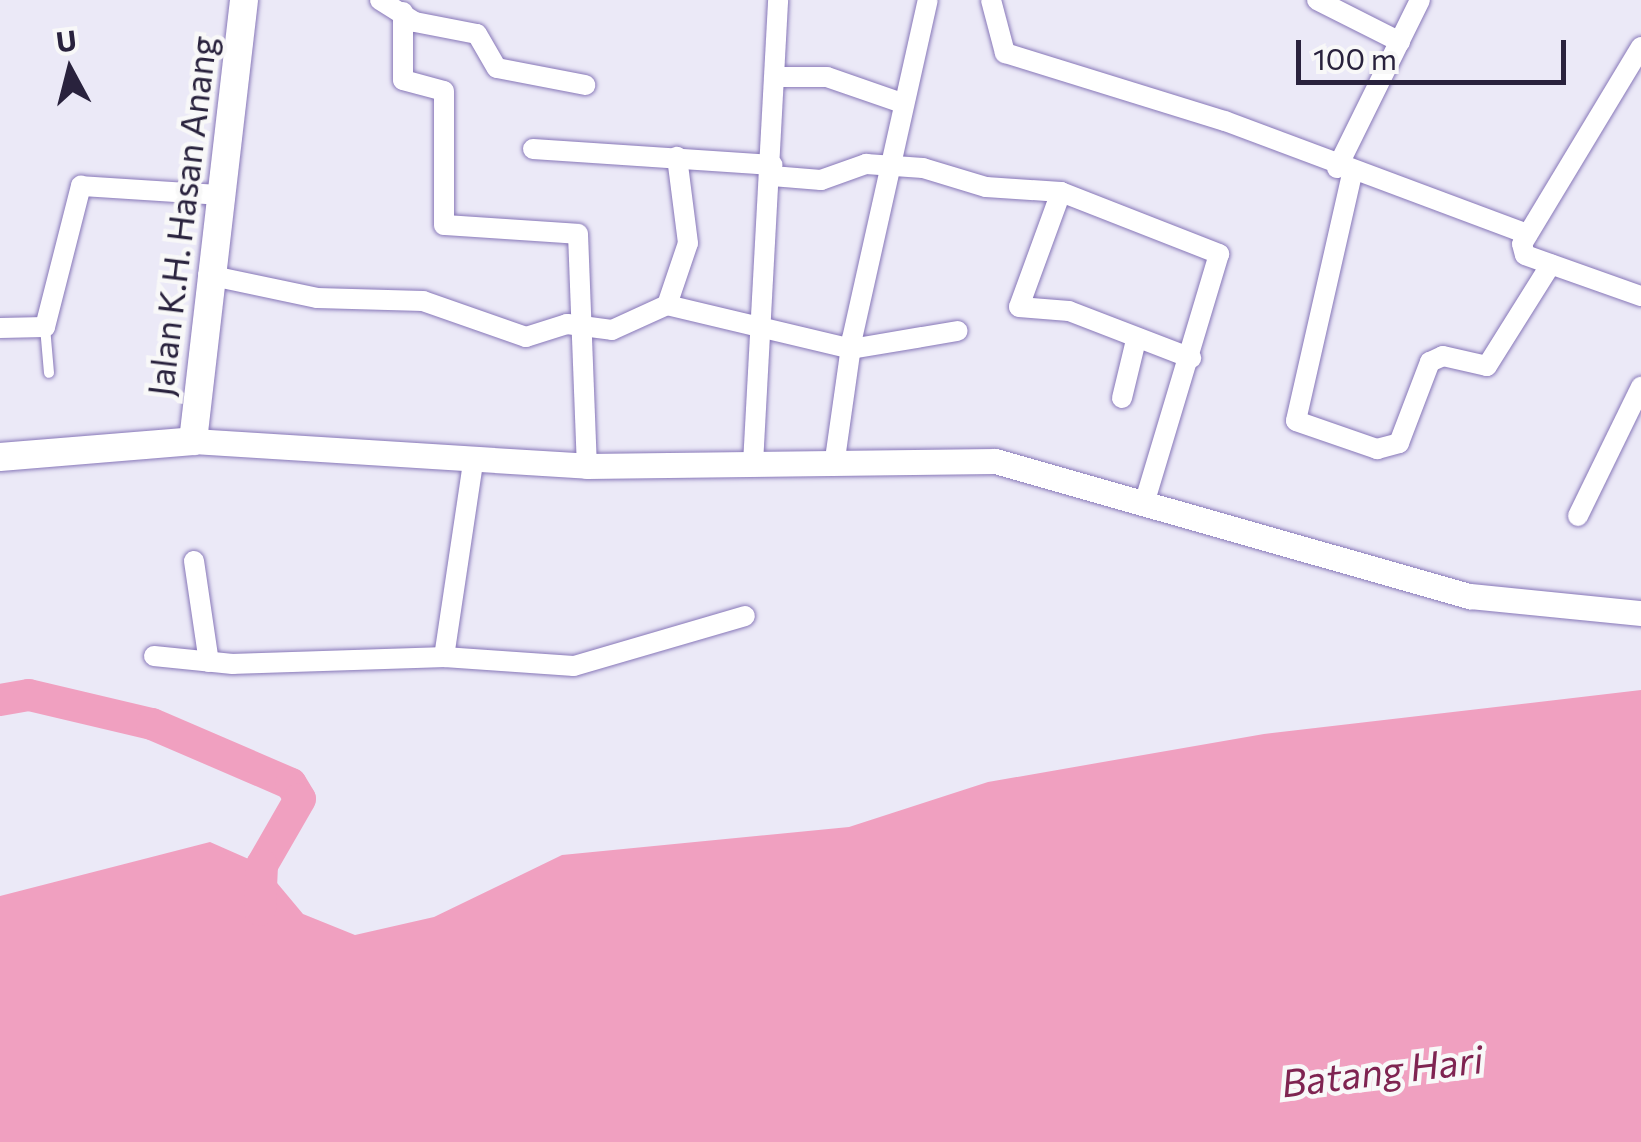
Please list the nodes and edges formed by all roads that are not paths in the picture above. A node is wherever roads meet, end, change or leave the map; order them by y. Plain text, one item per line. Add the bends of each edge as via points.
1 (244, 0) edge
2 (380, 0) edge
3 (778, 0) edge
4 (928, 0) edge
5 (991, 0) edge
6 (1317, 0) edge
7 (1420, 0) edge
8 (403, 12) junction
9 (1400, 42) junction
10 (1641, 48) edge
11 (775, 78) junction
12 (584, 85) dead end
13 (902, 103) junction
14 (534, 150) dead end
15 (677, 157) junction
16 (891, 166) junction
17 (772, 171) junction
18 (1344, 171) junction
19 (1061, 192) junction
20 (220, 195) junction
21 (1528, 234) junction
22 (1551, 264) junction
23 (208, 275) junction
24 (1641, 296) edge
25 (667, 304) junction
26 (754, 324) junction
27 (582, 326) junction
28 (46, 327) junction
29 (0, 328) edge
30 (957, 331) dead end
31 (1136, 340) junction
32 (851, 349) junction
33 (1191, 358) junction
34 (49, 373) dead end
35 (1641, 387) edge
36 (1122, 398) dead end
37 (1620, 420) junction
38 (1641, 431) edge
39 (192, 441) junction
40 (0, 456) edge
41 (835, 459) junction
42 (473, 462) junction
43 (752, 464) junction
44 (587, 466) junction
45 (1144, 501) junction
46 (1578, 516) dead end
47 (194, 561) dead end
48 (1641, 613) edge
49 (745, 616) dead end
50 (154, 656) dead end
51 (444, 657) junction
52 (209, 662) junction

1 - 20 main road, Jalan K.H. Hasan Anang
2 - 8 street
3 - 11 street
4 - 13 street
5 - 18 street via 1005,54 1226,121
6 - 9 street
7 - 9 street
8 - 12 street via 477,34 497,68
8 - 27 street via 400,74 444,91 444,225 571,228 581,243
9 - 18 street
10 - 21 street
11 - 13 street via 827,76
11 - 17 street
13 - 16 street
14 - 15 street
15 - 17 street
15 - 25 street via 688,243
16 - 17 street via 856,166 821,180
16 - 19 street
16 - 32 street
17 - 26 street
18 - 21 street
18 - 22 street via 1296,421 1377,449 1399,442 1430,362 1487,366
19 - 31 street via 1019,307 1069,311
19 - 33 street via 1219,254
20 - 23 main road, Jalan K.H. Hasan Anang
20 - 28 street via 82,186
21 - 22 street via 1525,255
22 - 24 street
23 - 27 street via 317,298 423,301 526,336
23 - 39 main road, Jalan K.H. Hasan Anang
25 - 26 street
25 - 27 street via 612,330
26 - 32 street
26 - 43 street
27 - 44 street
28 - 29 street
28 - 34 lane
30 - 32 street
31 - 33 street
31 - 36 street
32 - 41 street
33 - 45 street
35 - 37 street
37 - 38 street
37 - 46 street
39 - 40 main road
39 - 42 street
41 - 43 street
41 - 45 street via 995,461
42 - 44 street
42 - 51 street
43 - 44 street
45 - 48 street via 1470,596
47 - 52 street
49 - 51 street via 574,666
50 - 52 street
51 - 52 street

